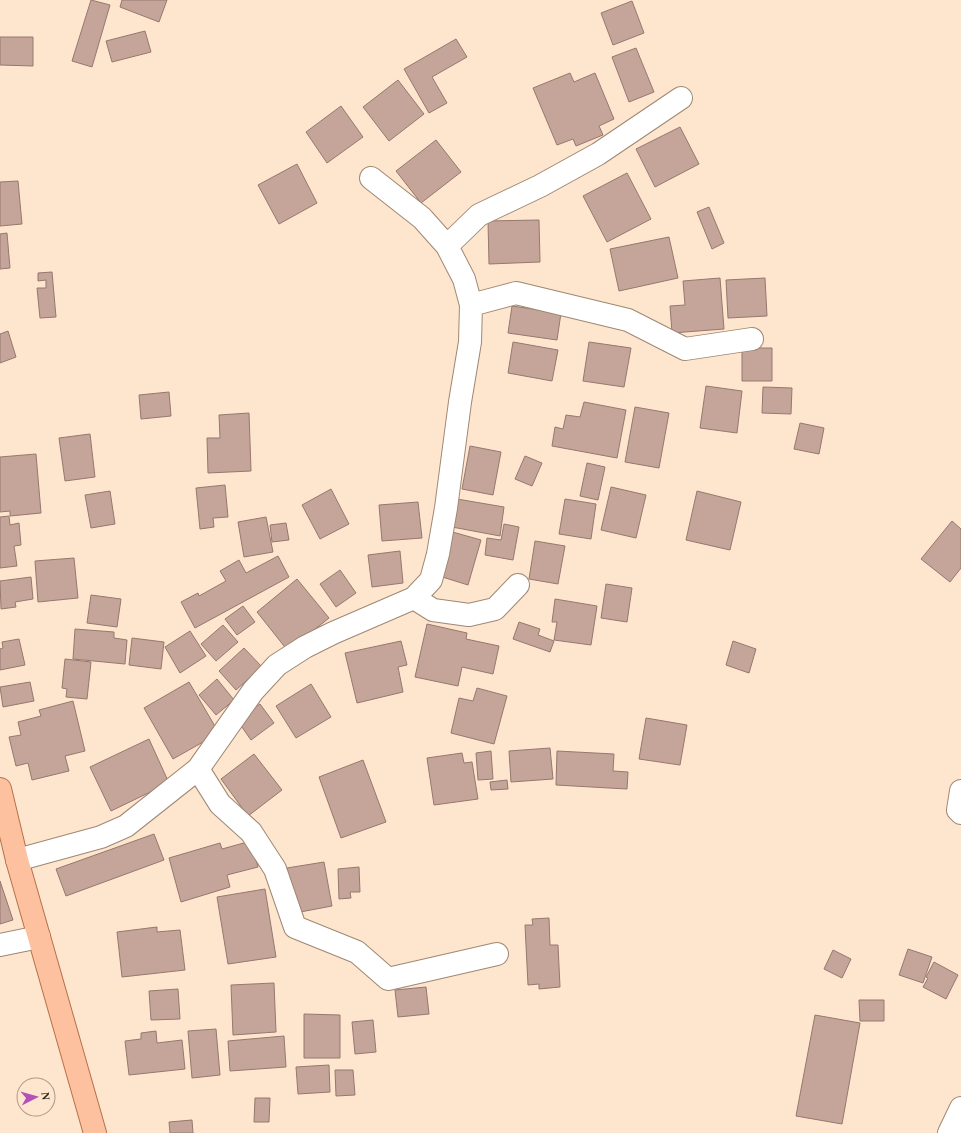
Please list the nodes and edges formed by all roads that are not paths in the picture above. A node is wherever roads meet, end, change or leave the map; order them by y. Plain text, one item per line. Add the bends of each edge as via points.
1 (681, 98) dead end
2 (372, 178) dead end
3 (447, 246) junction
4 (471, 305) junction
5 (752, 339) dead end
6 (518, 584) dead end
7 (414, 598) junction
8 (198, 768) junction
9 (0, 789) edge
10 (961, 791) edge
11 (961, 813) edge
12 (4, 820) edge
13 (17, 860) junction
14 (39, 938) junction
15 (0, 945) edge
16 (496, 954) dead end
17 (961, 1108) edge
18 (95, 1133) edge
19 (949, 1133) edge

1 - 3 street via 598,154 540,186 479,215
2 - 3 street via 422,218
3 - 4 street via 464,279
4 - 5 street via 516,293 628,320 685,349
4 - 7 street via 470,342 438,554 430,580
6 - 7 street via 495,609 468,615 433,610
7 - 8 street via 333,633 277,665 253,691
8 - 13 street via 126,826 101,837
8 - 16 street via 220,804 251,832 275,868 294,927 357,952 388,980
9 - 12 main road
10 - 11 street via 958,810
12 - 13 main road
13 - 14 main road
14 - 15 street
14 - 18 main road
17 - 19 street

